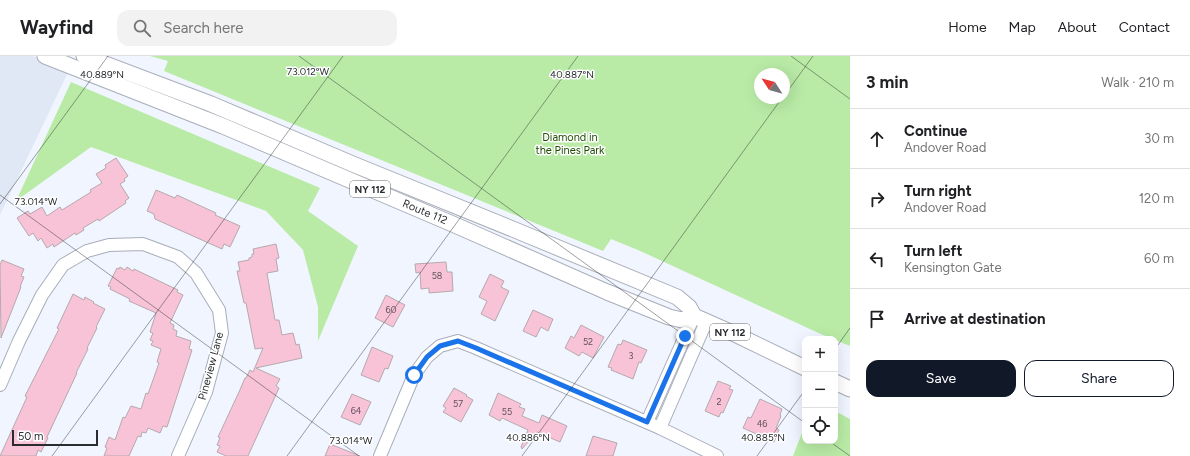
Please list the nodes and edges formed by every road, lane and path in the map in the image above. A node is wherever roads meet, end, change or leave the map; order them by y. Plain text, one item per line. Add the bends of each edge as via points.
1 (45, 56) edge
2 (84, 56) edge
3 (700, 319) junction
4 (802, 367) edge
5 (838, 383) edge
6 (0, 385) edge
7 (850, 389) edge
8 (647, 422) junction
9 (660, 428) junction
10 (178, 456) edge
11 (380, 456) edge
12 (717, 456) edge

1 - 3 main road, Route 112 / NY 112 via 223,126 669,317 682,320
2 - 3 main road, Route 112 / NY 112 via 211,104 628,277 677,298
3 - 4 main road, Route 112 / NY 112
3 - 8 street
3 - 9 street
5 - 7 main road
6 - 10 street, Pineview Lane via 42,295 64,265 87,251 108,245 143,244 178,257 196,273 219,310 222,333 206,392
8 - 9 street
8 - 11 street via 458,341 440,346 427,357 414,375
9 - 12 street

